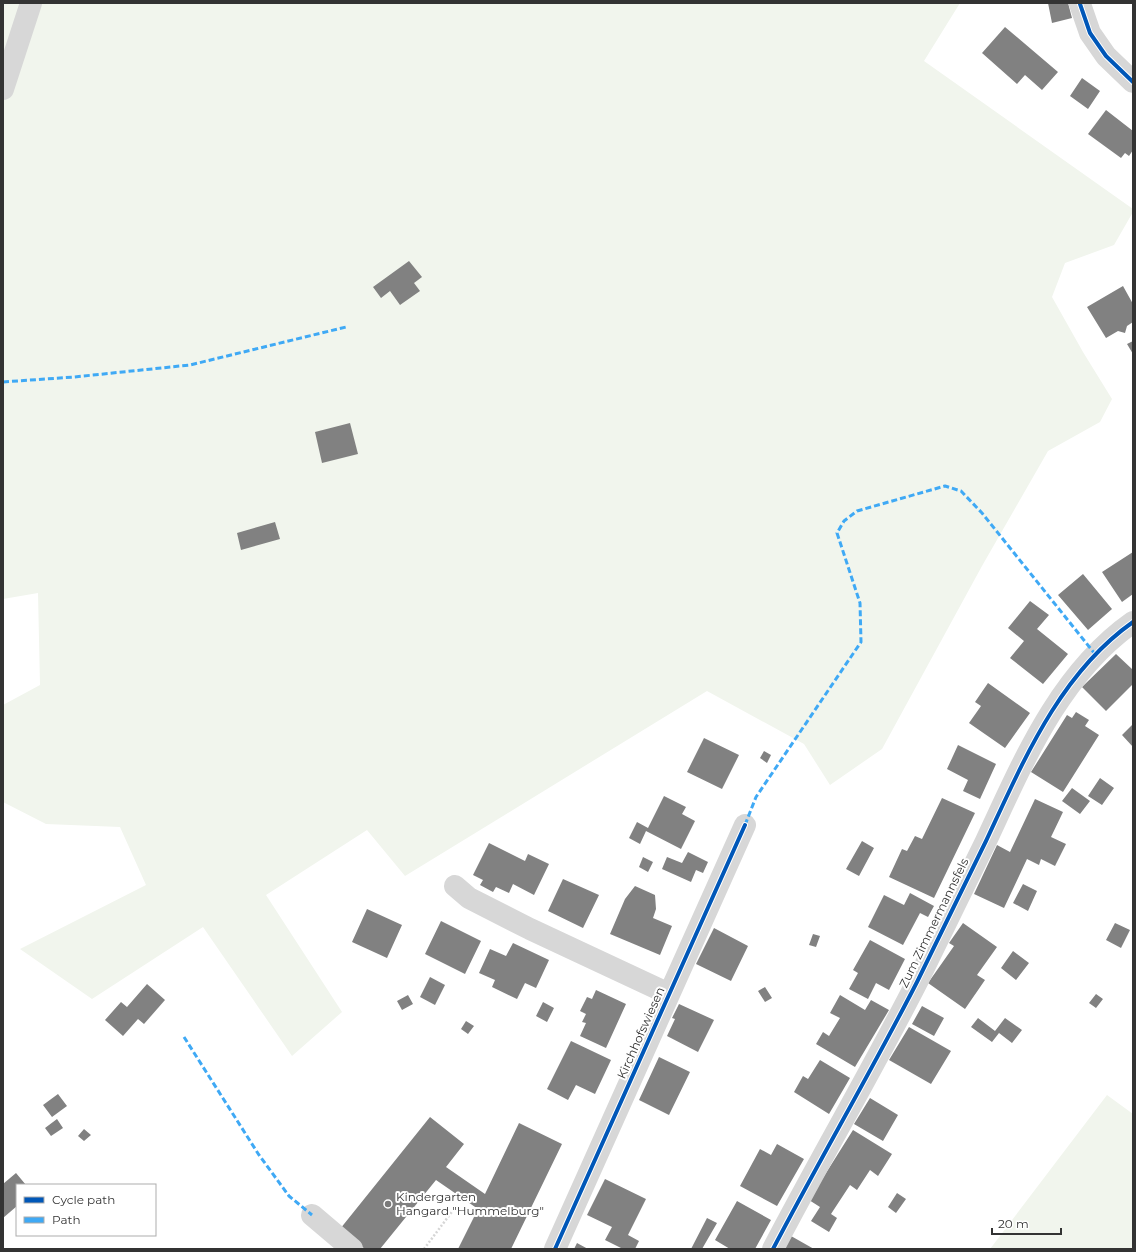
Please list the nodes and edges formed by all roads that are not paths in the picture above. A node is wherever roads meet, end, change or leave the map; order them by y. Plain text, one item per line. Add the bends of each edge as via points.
1 (31, 3) edge
2 (1080, 4) edge
3 (1133, 82) edge
4 (3, 89) edge
5 (1133, 622) edge
6 (745, 825) dead end
7 (455, 886) dead end
8 (669, 994) junction
9 (312, 1215) dead end
10 (352, 1249) edge
11 (555, 1249) edge
12 (773, 1249) edge

1 - 4 street
2 - 3 street via 1090,33 1106,56
5 - 12 street, Zum Zimmermannsfels via 1095,654 1066,690 1027,753 916,983
6 - 8 street, Kirchhofswiesen
7 - 8 street, Kirchhofswiesen via 469,898 530,929
8 - 11 street, Kirchhofswiesen
9 - 10 street

